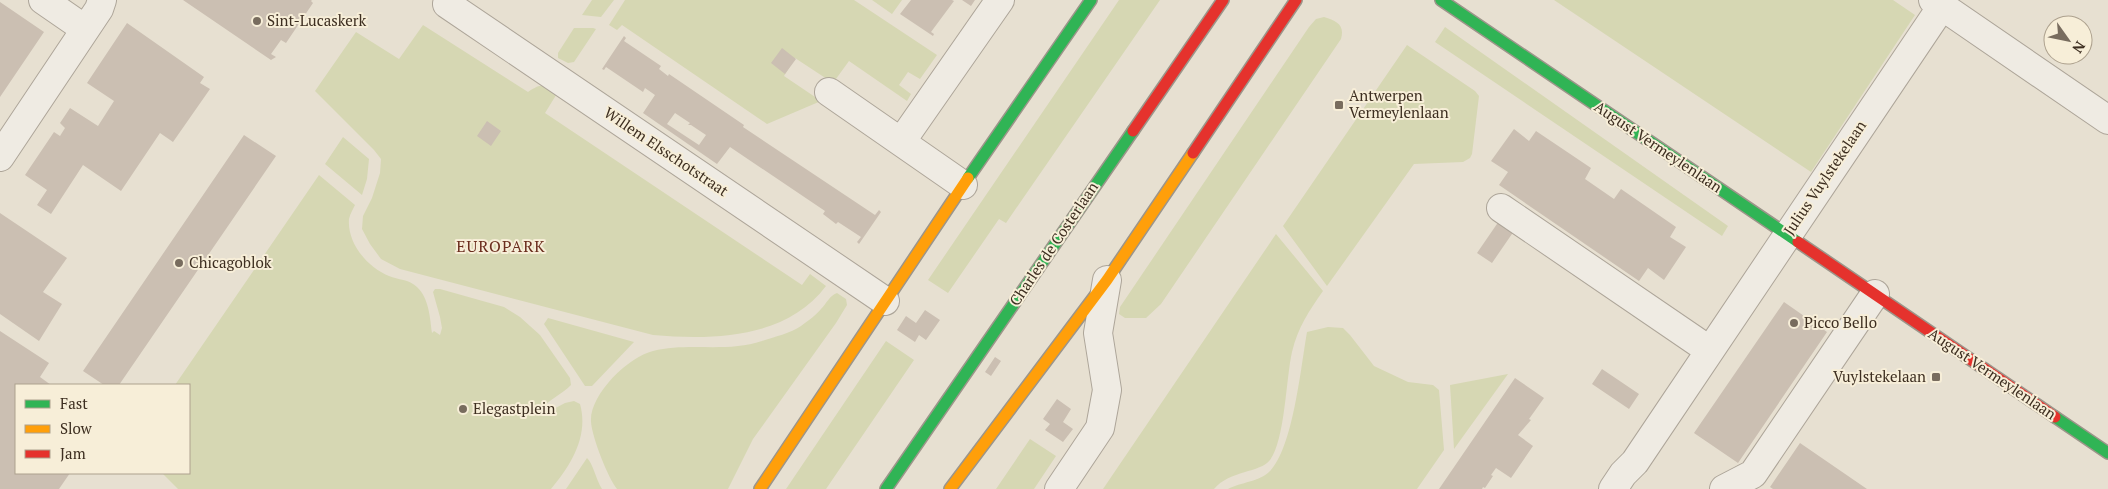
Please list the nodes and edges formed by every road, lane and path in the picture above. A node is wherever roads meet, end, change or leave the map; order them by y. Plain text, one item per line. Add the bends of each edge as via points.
1 (43, 0) edge
2 (102, 0) edge
3 (1000, 0) edge
4 (1091, 0) edge
5 (1223, 0) edge
6 (1296, 0) edge
7 (1441, 0) edge
8 (1938, 3) edge
9 (446, 4) dead end
10 (85, 29) junction
11 (829, 92) dead end
12 (2108, 120) edge
13 (901, 142) junction
14 (0, 157) edge
15 (963, 185) junction
16 (1501, 208) dead end
17 (1787, 234) junction
18 (1107, 280) junction
19 (1875, 294) junction
20 (885, 301) junction
21 (1709, 350) junction
22 (2108, 453) edge
23 (760, 489) edge
24 (886, 489) edge
25 (950, 489) edge
26 (1059, 489) edge
27 (1613, 489) edge
28 (1724, 489) edge

1 - 10 street
2 - 10 street
3 - 13 street
4 - 15 street
5 - 24 street, Charles de Costerlaan
6 - 18 street
7 - 17 street, August Vermeylenlaan
8 - 12 street
8 - 17 street, Julius Vuylstekelaan
9 - 20 street, Willem Elsschotstraat
10 - 14 street
11 - 13 street
13 - 15 street
15 - 20 street
16 - 21 street
17 - 19 street, August Vermeylenlaan
17 - 21 street, Julius Vuylstekelaan
18 - 25 street
18 - 26 street via 1098,333 1107,390 1100,428
19 - 22 street, August Vermeylenlaan
19 - 28 street via 1753,474
20 - 23 street
21 - 27 street, Julius Vuylstekelaan via 1635,462

